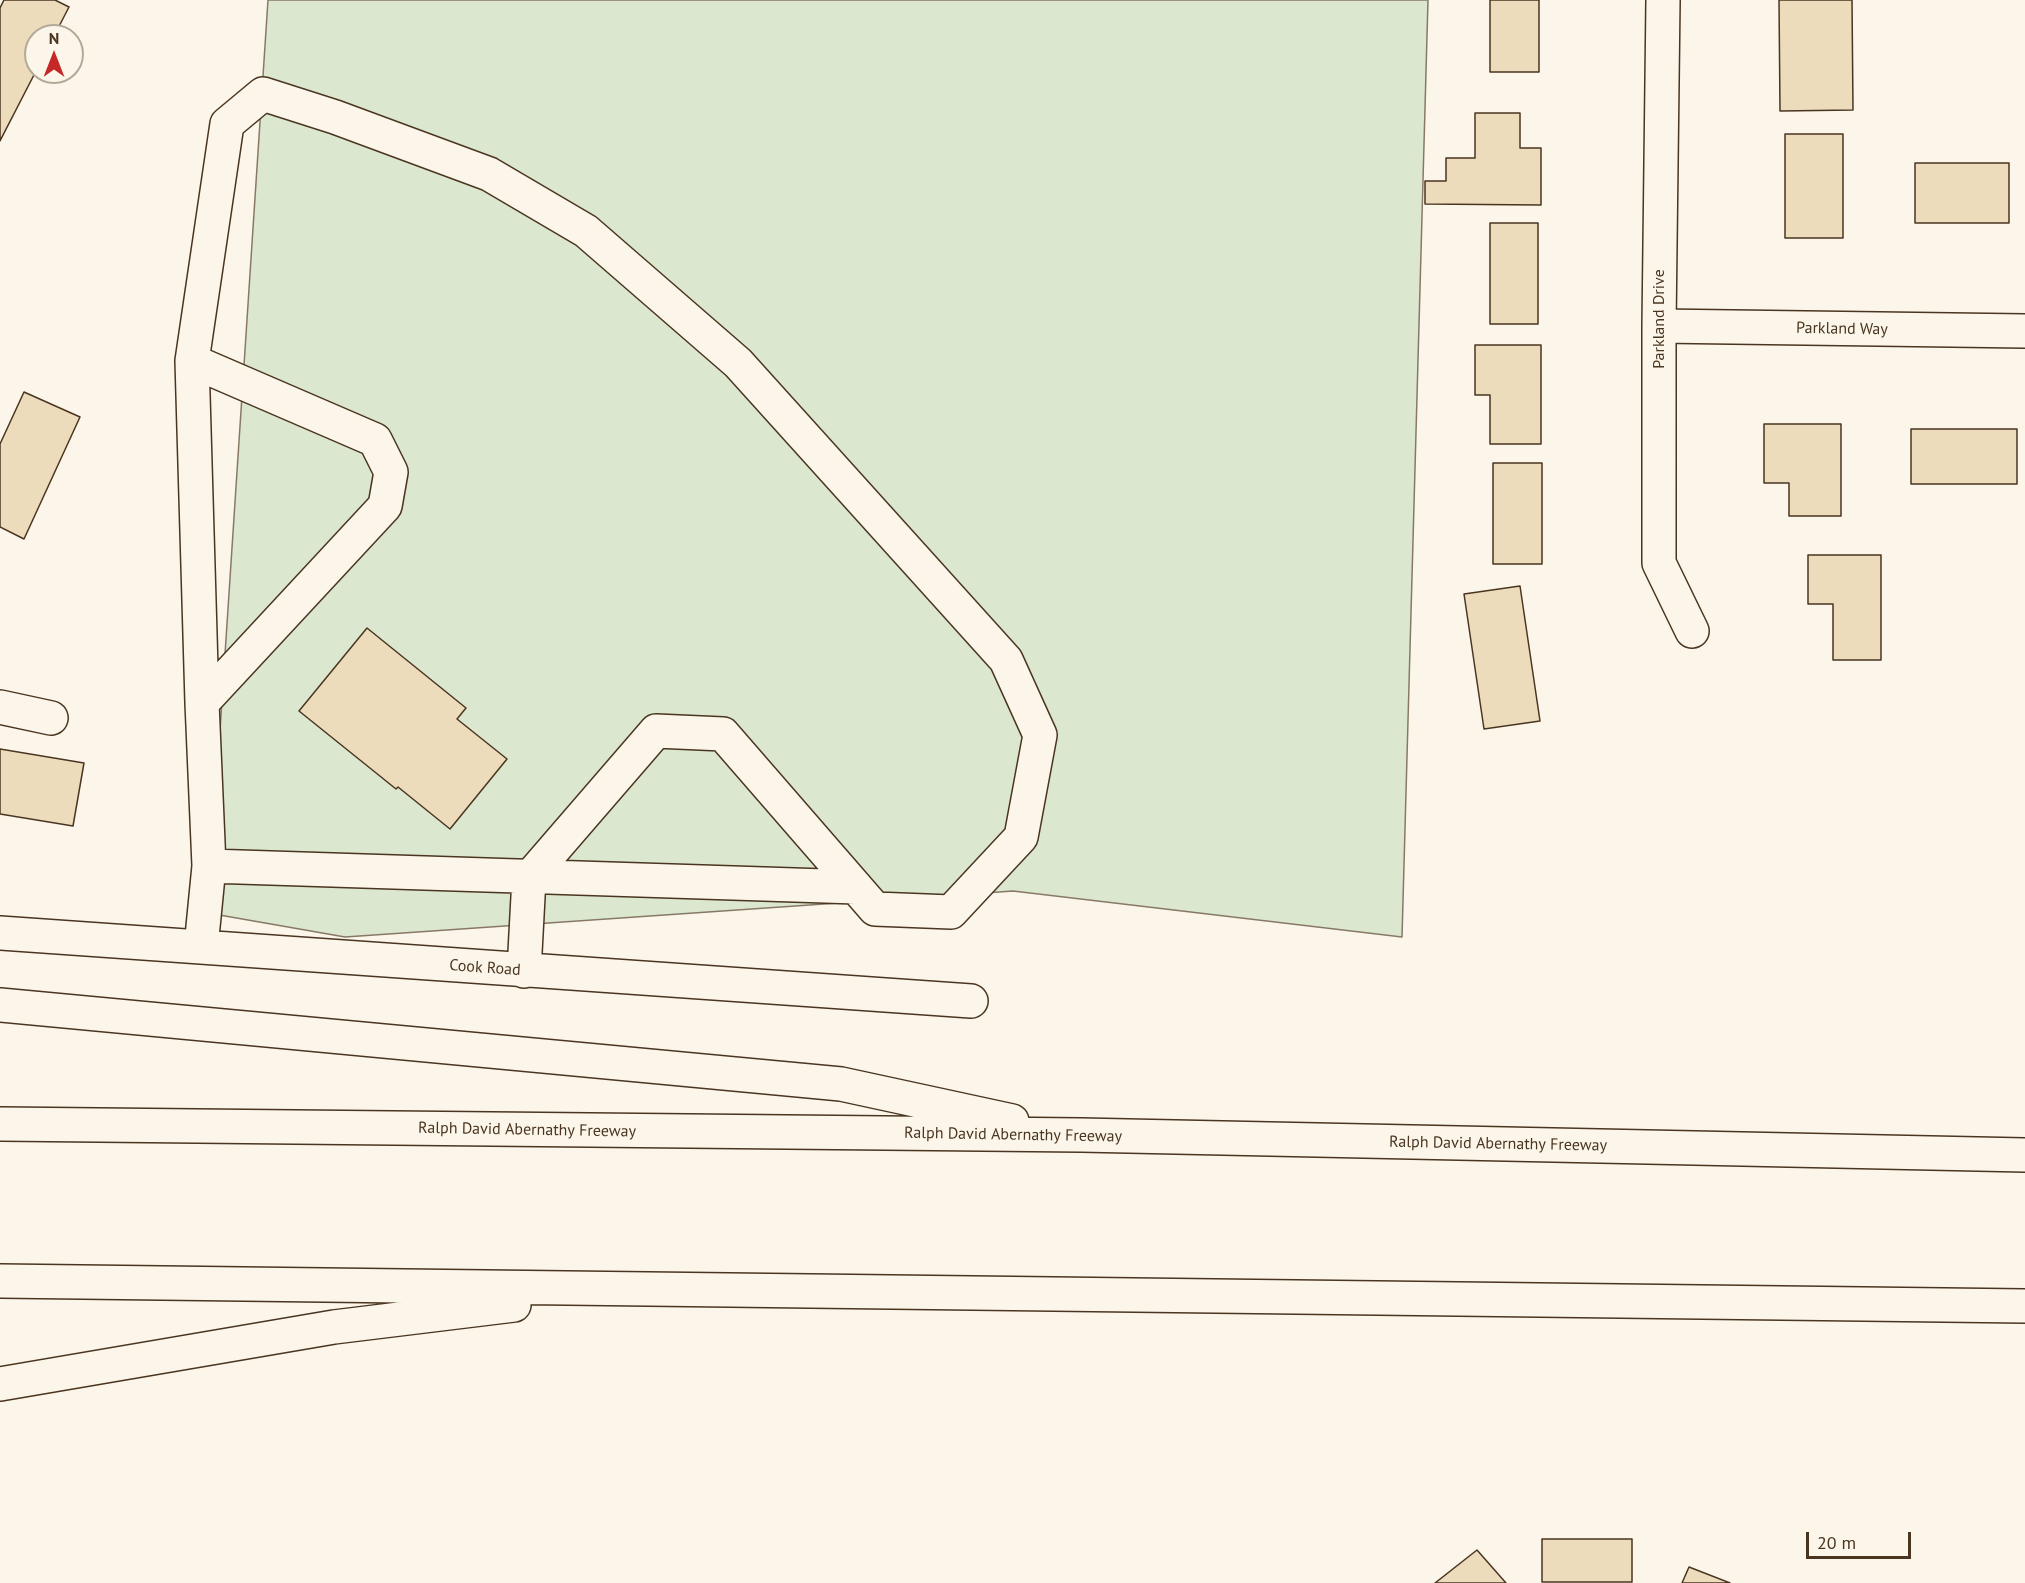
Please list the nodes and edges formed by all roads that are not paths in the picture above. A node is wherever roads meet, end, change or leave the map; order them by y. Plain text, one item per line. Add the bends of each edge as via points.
1 (1663, 0) edge
2 (1659, 326) junction
3 (2025, 332) edge
4 (192, 361) junction
5 (1692, 631) dead end
6 (202, 703) junction
7 (0, 707) edge
8 (51, 718) dead end
9 (208, 866) junction
10 (529, 878) junction
11 (856, 887) junction
12 (0, 933) edge
13 (201, 947) junction
14 (524, 971) junction
15 (971, 1001) dead end
16 (0, 1005) edge
17 (0, 1124) edge
18 (1081, 1136) junction
19 (2025, 1155) edge
20 (0, 1281) edge
21 (1036, 1294) junction
22 (2025, 1306) edge
23 (0, 1384) edge

1 - 2 main road, Parkland Drive
2 - 3 main road, Parkland Way
2 - 5 main road, Parkland Drive via 1659,563
4 - 6 main road
4 - 6 main road via 375,440 391,472 385,506
4 - 11 main road via 226,124 262,94 489,174 586,231 738,363 1006,660 1040,735 1022,837 951,912 875,909
6 - 9 main road
7 - 8 main road
9 - 10 main road
9 - 13 main road
10 - 11 main road
10 - 11 main road via 656,730 723,734
10 - 14 main road
12 - 13 main road, Cook Road
13 - 14 main road, Cook Road
14 - 15 main road, Cook Road
16 - 18 main road via 841,1084
17 - 18 main road, Ralph David Abernathy Freeway
18 - 19 main road, Ralph David Abernathy Freeway
20 - 21 main road
21 - 22 main road
21 - 23 main road via 526,1303 334,1328

